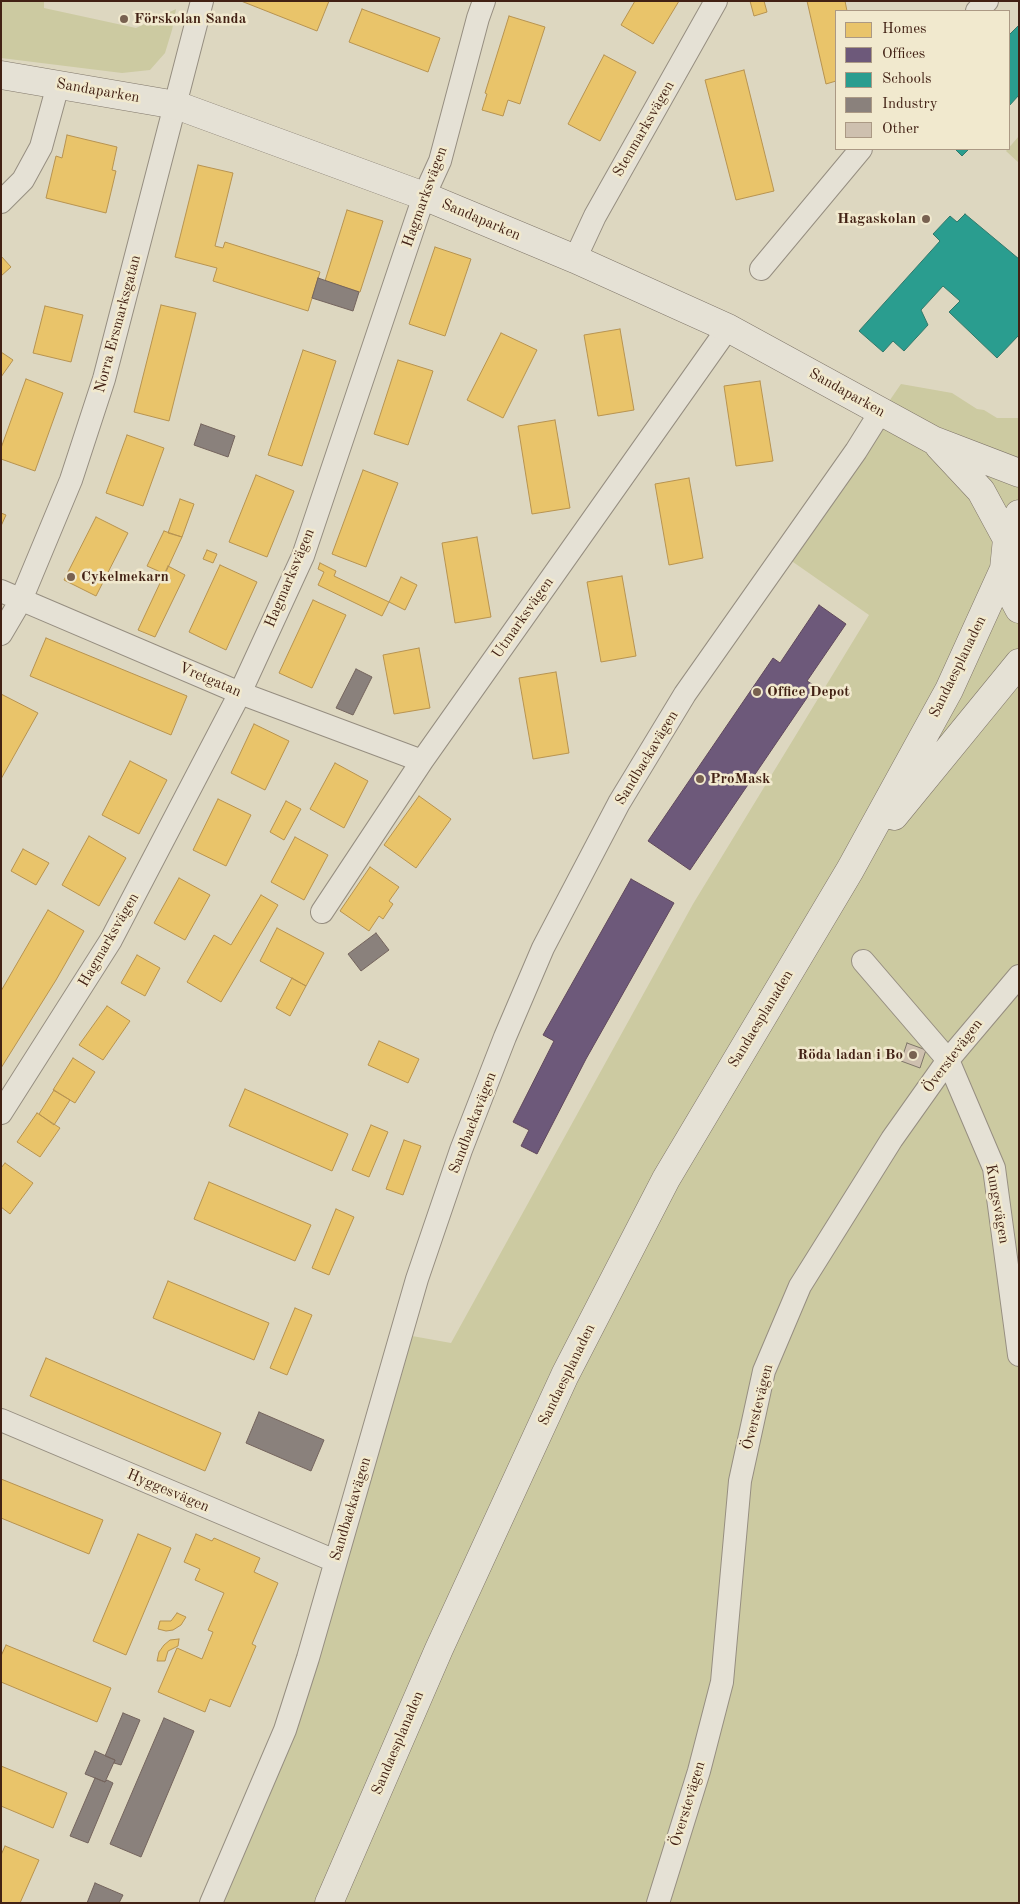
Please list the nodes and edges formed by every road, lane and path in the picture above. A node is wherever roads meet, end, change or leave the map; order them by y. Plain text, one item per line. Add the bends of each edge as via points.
1 (202, 1) edge
2 (484, 1) edge
3 (716, 1) edge
4 (987, 1) edge
5 (978, 10) edge
6 (1, 75) edge
7 (58, 85) junction
8 (176, 104) junction
9 (860, 150) edge
10 (424, 196) junction
11 (1, 202) edge
12 (575, 260) junction
13 (761, 269) dead end
14 (728, 328) junction
15 (881, 412) junction
16 (933, 440) junction
17 (1019, 473) edge
18 (1019, 514) edge
19 (1007, 539) junction
20 (1004, 568) junction
21 (11, 596) edge
22 (1019, 609) edge
23 (1, 634) edge
24 (1019, 663) edge
25 (240, 693) junction
26 (422, 761) junction
27 (850, 870) junction
28 (322, 912) dead end
29 (863, 961) dead end
30 (1019, 976) edge
31 (948, 1060) junction
32 (1, 1113) edge
33 (1019, 1355) edge
34 (1, 1420) edge
35 (335, 1561) junction
36 (211, 1903) edge
37 (329, 1903) edge
38 (658, 1903) edge

1 - 8 street, Norra Ersmarksgatan
2 - 10 street, Hagmarksvägen via 440,161
3 - 12 street, Stenmarksvägen via 595,216
4 - 5 street
6 - 7 main road, Sandaparken
7 - 8 main road, Sandaparken
7 - 11 street via 41,147 23,180
8 - 10 main road, Sandaparken
8 - 21 street, Norra Ersmarksgatan via 104,379 70,480
9 - 13 street
10 - 12 main road, Sandaparken
10 - 25 street, Hagmarksvägen via 303,556
12 - 14 main road, Sandaparken
14 - 15 main road, Sandaparken
14 - 26 street, Utmarksvägen
15 - 16 main road, Sandaparken
15 - 35 street, Sandbackavägen via 686,694 619,803 543,948 461,1150 420,1270
16 - 17 main road, Sandaparken
16 - 19 main road, Sandaparken via 982,491
18 - 19 main road
19 - 20 main road
20 - 22 main road via 1010,594
20 - 27 main road, Sandaesplanaden via 949,690
21 - 23 street, Norra Ersmarksgatan
21 - 25 street, Vretgatan
24 - 27 main road, Sandaesplanaden
25 - 26 street, Vretgatan
25 - 32 street, Hagmarksvägen via 111,940
26 - 28 street, Utmarksvägen
27 - 37 main road, Sandaesplanaden via 666,1179 565,1375 439,1649
29 - 31 street, Kungsvägen
30 - 31 street, Överstevägen
31 - 33 street, Kungsvägen via 994,1168
31 - 38 street, Överstevägen via 892,1139 800,1286 764,1371 740,1481 722,1682 699,1771
34 - 35 street, Hyggesvägen
35 - 36 street, Sandbackavägen via 285,1730

